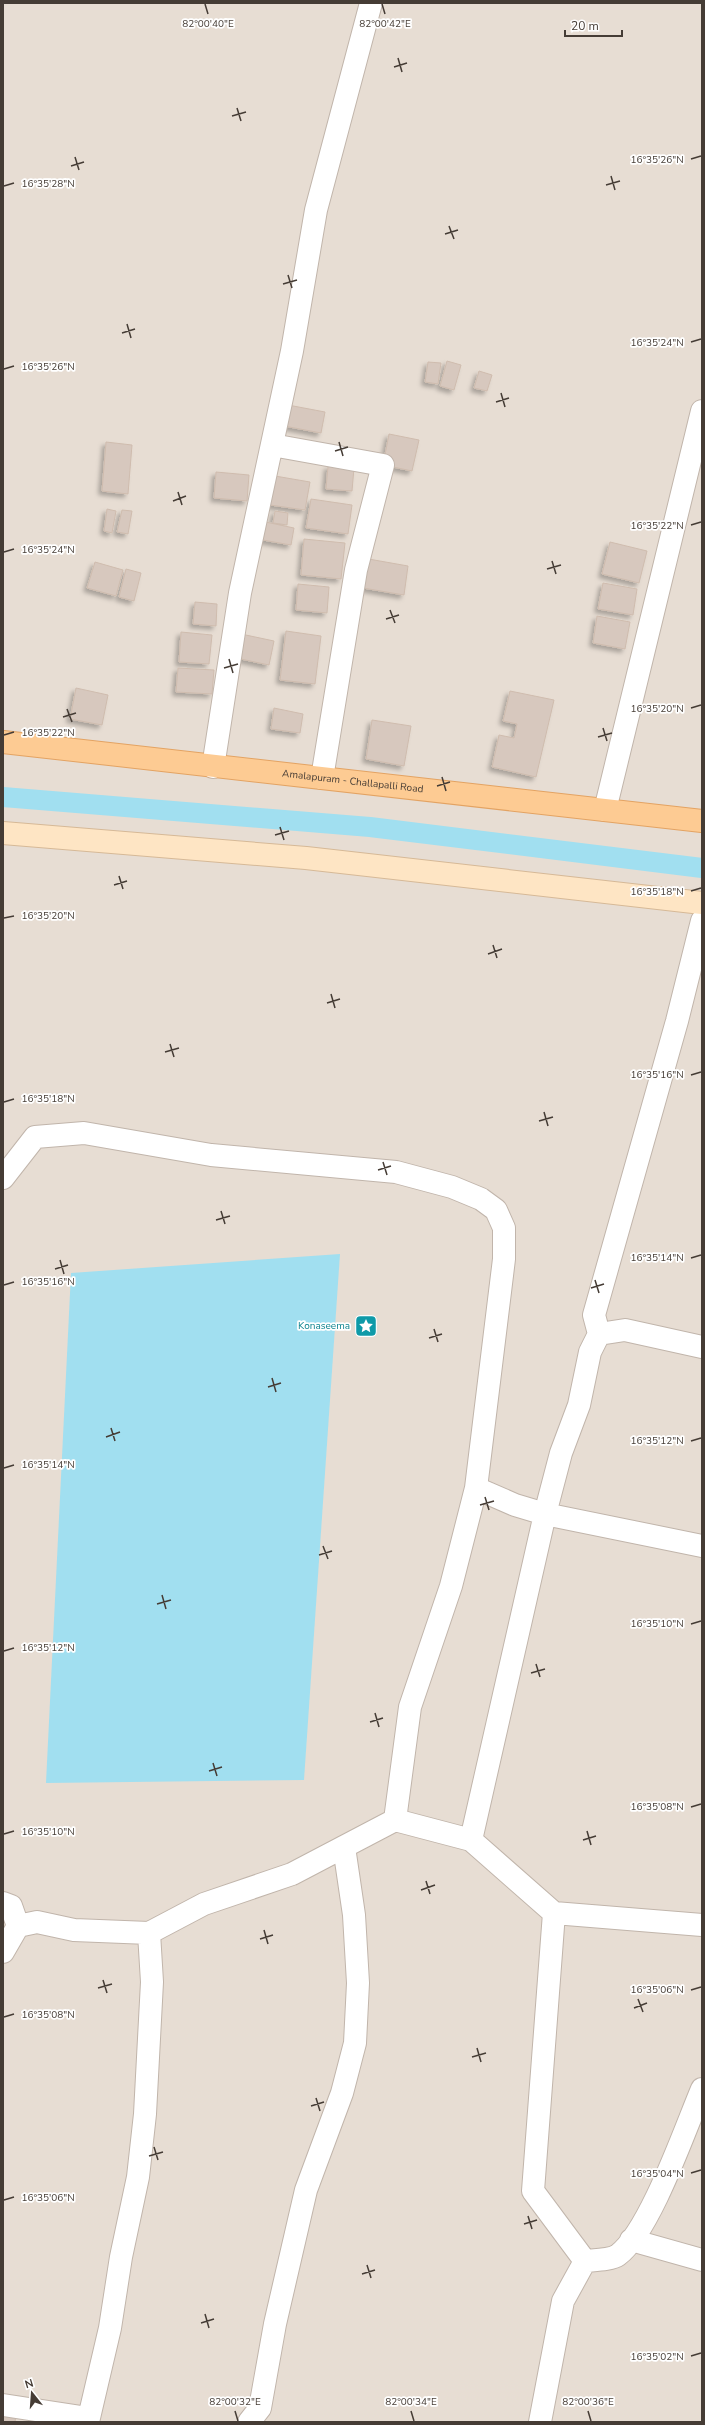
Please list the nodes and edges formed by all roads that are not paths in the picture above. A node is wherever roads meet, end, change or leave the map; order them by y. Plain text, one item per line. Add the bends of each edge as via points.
1 (372, 3) edge
2 (702, 411) edge
3 (272, 445) junction
4 (3, 742) edge
5 (213, 767) junction
6 (322, 778) junction
7 (605, 810) junction
8 (702, 821) edge
9 (3, 834) edge
10 (702, 903) edge
11 (702, 921) edge
12 (3, 1178) edge
13 (599, 1334) junction
14 (702, 1347) edge
15 (476, 1488) junction
16 (545, 1514) junction
17 (702, 1546) edge
18 (395, 1820) junction
19 (471, 1840) junction
20 (344, 1846) junction
21 (3, 1903) edge
22 (554, 1913) junction
23 (702, 1925) edge
24 (18, 1926) junction
25 (149, 1933) junction
26 (3, 1952) edge
27 (702, 2089) edge
28 (631, 2240) junction
29 (702, 2260) edge
30 (585, 2261) junction
31 (3, 2405) edge
32 (88, 2420) edge
33 (249, 2422) edge
34 (540, 2422) edge

1 - 3 street via 316,210 292,351
2 - 7 street
3 - 5 street via 240,593
3 - 6 street via 383,465 356,570
4 - 5 main road, Amalapuram - Challapalli Road
5 - 6 main road, Amalapuram - Challapalli Road
6 - 7 main road, Amalapuram - Challapalli Road
7 - 8 main road, Amalapuram - Challapalli Road
9 - 10 street via 306,858
11 - 13 street via 660,1086 594,1315
12 - 15 street via 35,1137 84,1133 211,1155 396,1172 452,1187 480,1199 496,1210 504,1228 504,1259
13 - 14 street via 625,1330
13 - 16 street via 590,1352 579,1404 561,1453
15 - 16 street via 514,1505
15 - 18 street via 451,1586 410,1708
16 - 17 street
16 - 19 street
18 - 19 street
18 - 20 street
19 - 22 street
20 - 25 street via 292,1874 204,1904
20 - 33 street via 354,1915 358,1983 355,2043 342,2093 306,2190 275,2324 260,2408
21 - 24 street via 11,1906
22 - 23 street
22 - 30 street via 533,2191
24 - 25 street via 37,1922 74,1930
24 - 26 street
25 - 32 street via 152,1982 145,2114 138,2177 121,2257 110,2328
27 - 28 street via 654,2203 638,2233
28 - 29 street
28 - 30 street via 617,2256
30 - 34 street via 563,2301
31 - 32 street

